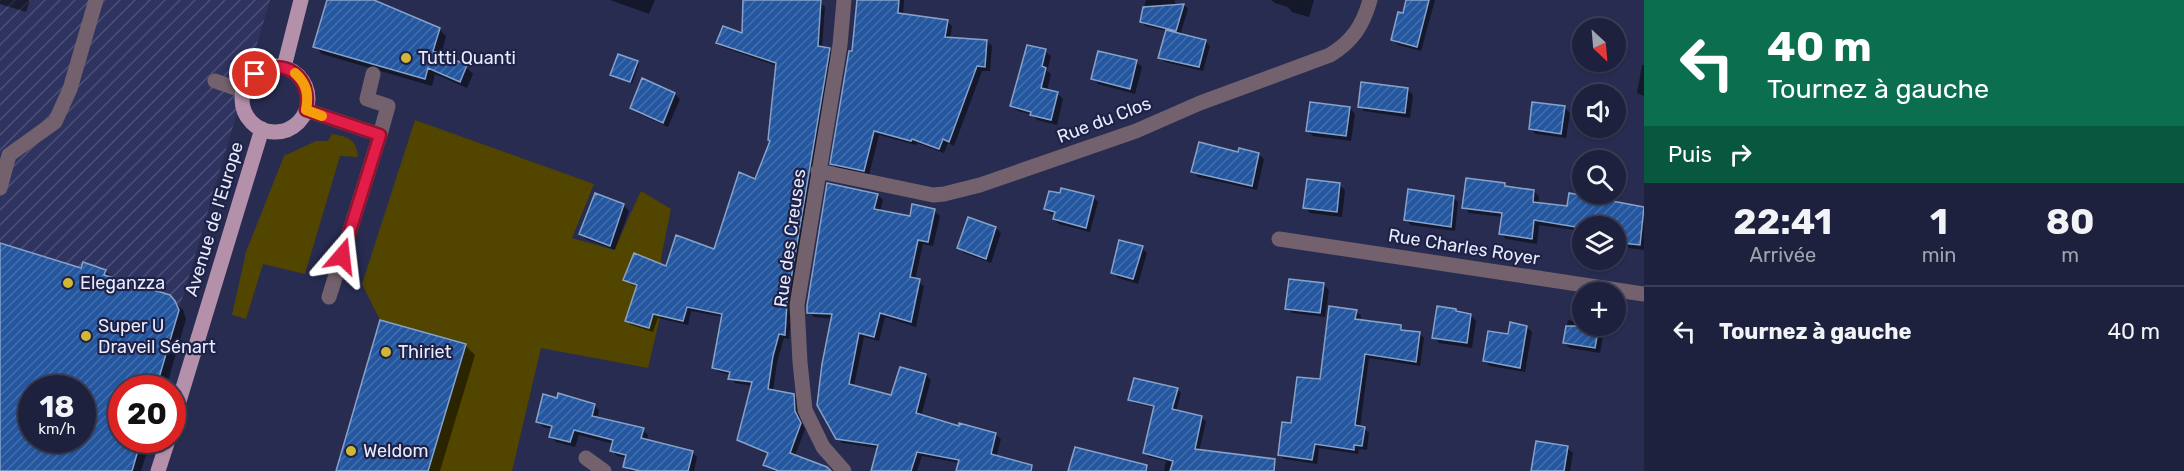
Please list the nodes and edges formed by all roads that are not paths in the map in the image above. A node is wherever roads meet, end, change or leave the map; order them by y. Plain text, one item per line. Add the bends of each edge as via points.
1 (96, 0) edge
2 (301, 0) edge
3 (844, 0) edge
4 (1370, 0) edge
5 (284, 68) junction
6 (373, 74) dead end
7 (215, 81) dead end
8 (244, 91) junction
9 (306, 110) junction
10 (262, 129) junction
11 (380, 135) junction
12 (818, 171) junction
13 (0, 188) edge
14 (1279, 239) dead end
15 (1644, 294) edge
16 (329, 297) dead end
17 (186, 378) edge
18 (164, 453) edge
19 (586, 458) dead end
20 (158, 471) edge
21 (604, 471) edge
22 (844, 471) edge

1 - 13 street via 70,89 55,122 9,155
2 - 5 main road
3 - 12 street, Rue des Creuses
4 - 12 street, Rue du Clos via 1359,29 1330,55 1136,131 980,185 944,194 921,194
5 - 8 main road via 264,69 248,81
5 - 9 main road via 294,72 307,89
6 - 11 street via 366,99 388,105
7 - 8 street
8 - 10 main road, Avenue de l'Europe via 244,109
9 - 10 main road, Avenue de l'Europe via 293,127 272,132
9 - 11 street
10 - 17 main road, Avenue de l'Europe
11 - 16 street
12 - 22 street, Rue des Creuses via 797,305 800,362 805,410 823,447
14 - 15 street, Rue Charles Royer
18 - 20 main road
19 - 21 street

